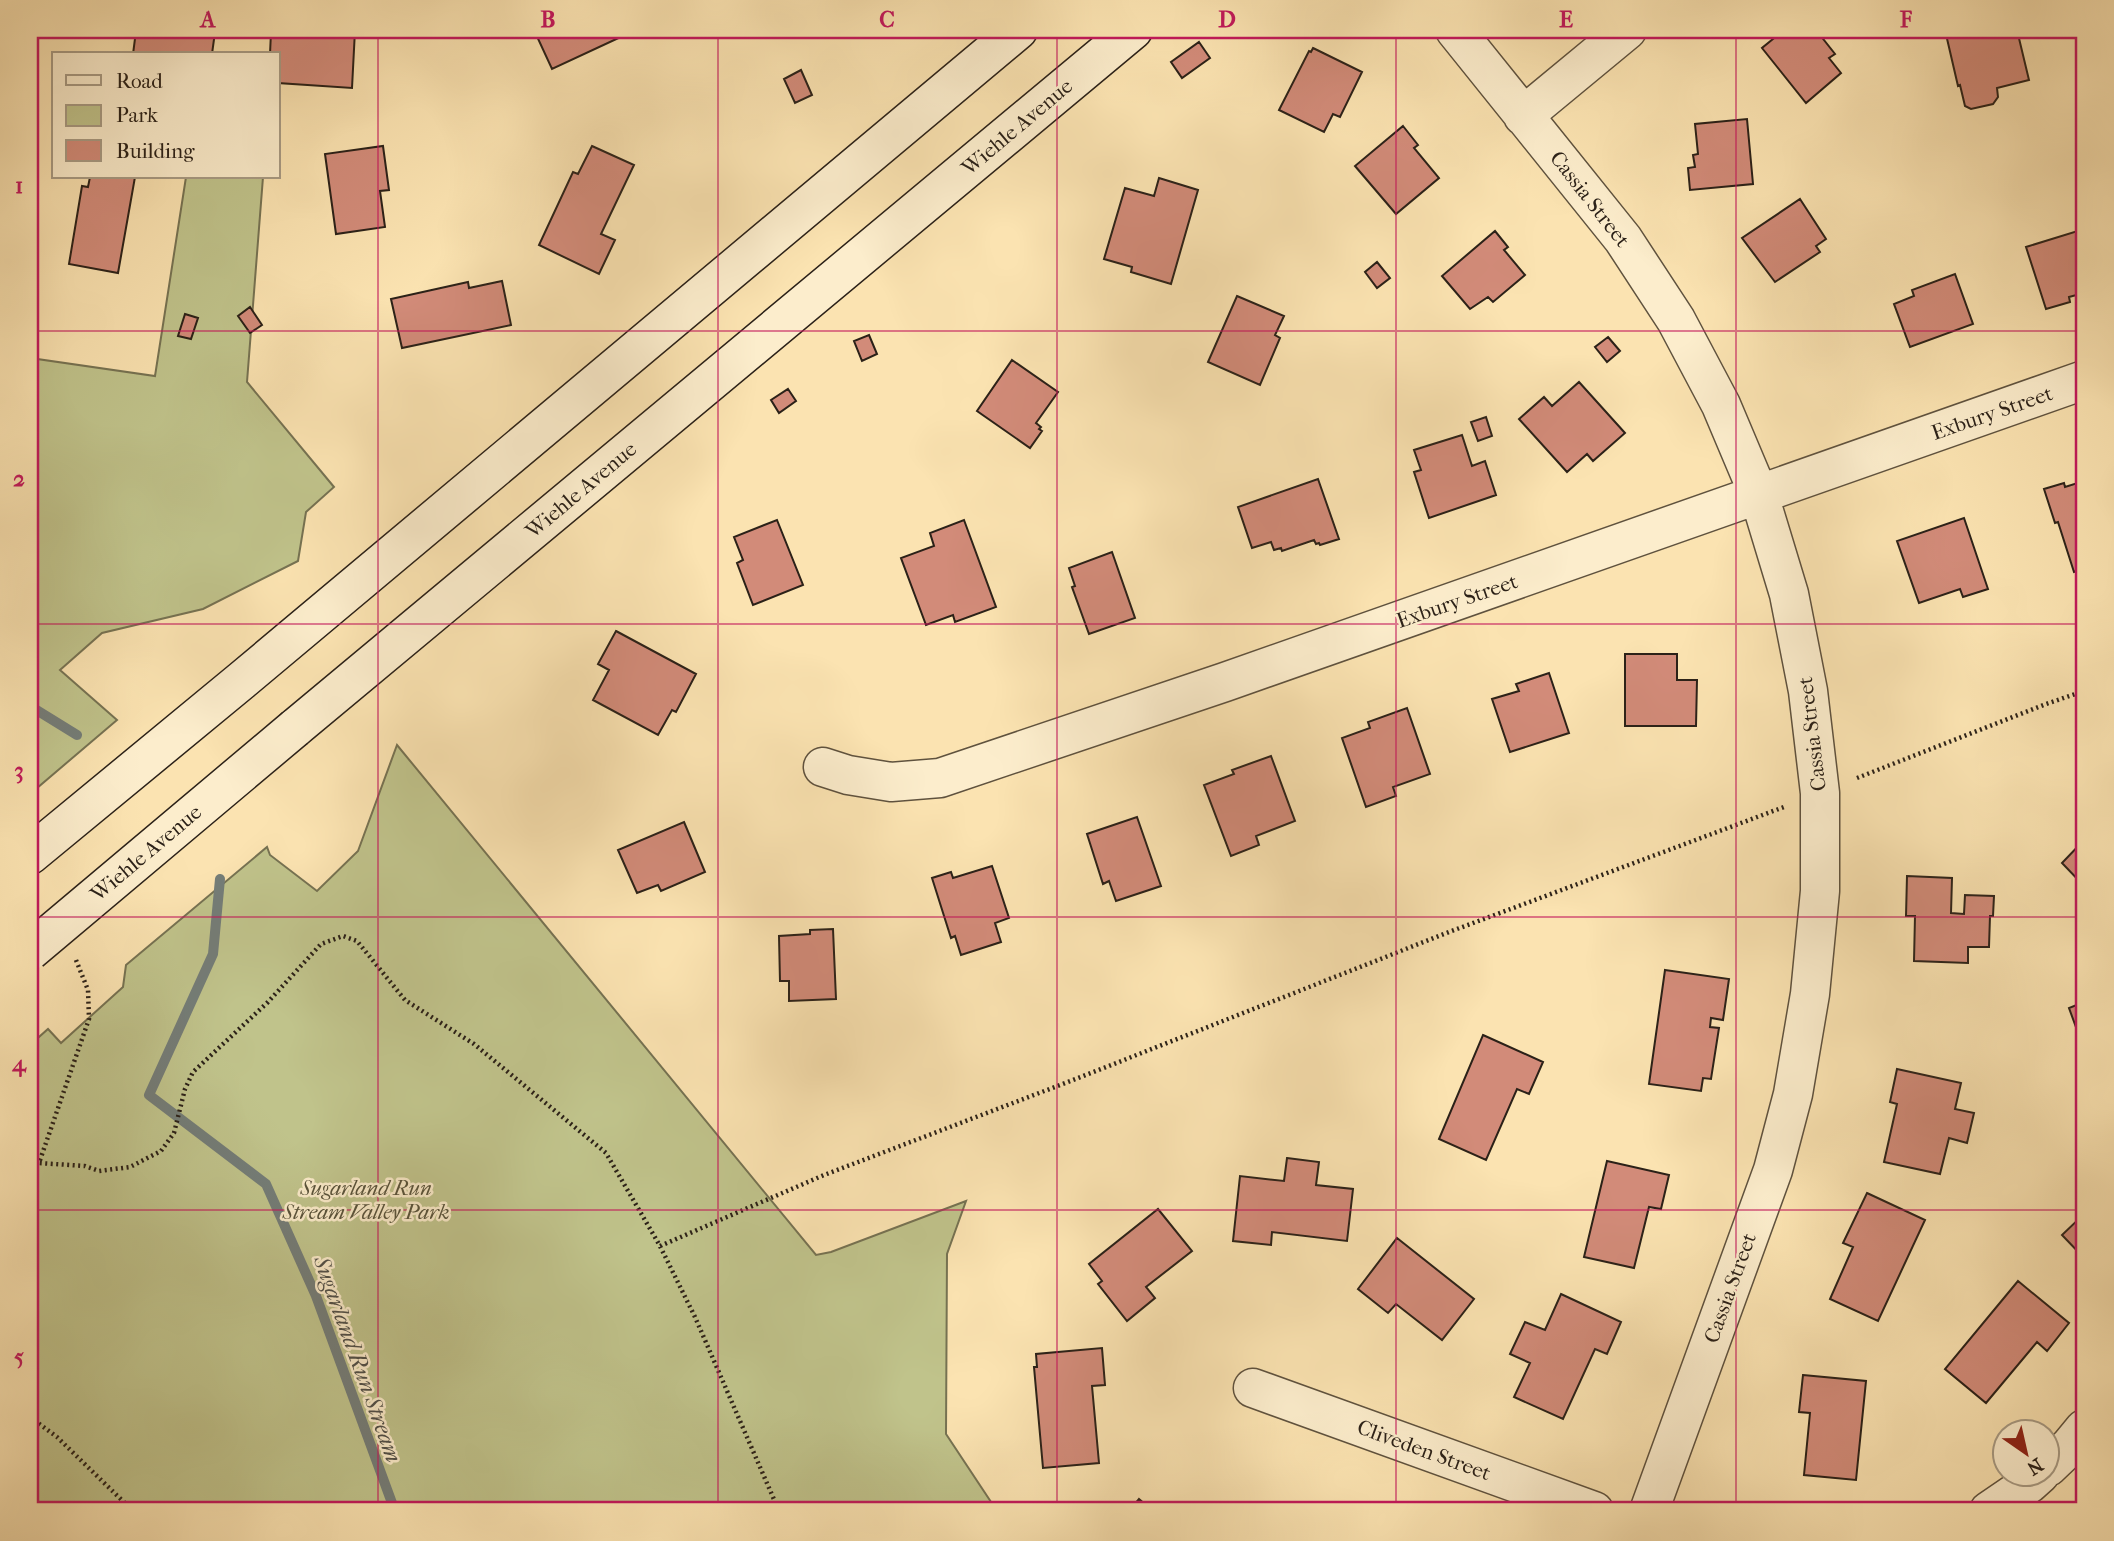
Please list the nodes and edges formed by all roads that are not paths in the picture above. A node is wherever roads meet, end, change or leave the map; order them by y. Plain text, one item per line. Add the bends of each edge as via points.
1 (1018, 30) edge
2 (1133, 30) edge
3 (1455, 30) edge
4 (1627, 30) edge
5 (1523, 116) junction
6 (2084, 380) edge
7 (1759, 495) junction
8 (823, 767) dead end
9 (30, 855) edge
10 (30, 951) edge
11 (1254, 1388) dead end
12 (2084, 1429) edge
13 (2062, 1454) edge
14 (2022, 1488) edge
15 (1594, 1511) edge
16 (1649, 1511) edge
17 (1989, 1511) edge

1 - 9 street
2 - 10 street, Wiehle Avenue, bridge
3 - 5 street, Cassia Street
4 - 5 street
5 - 7 street, Cassia Street via 1623,239 1676,320 1721,405
6 - 7 street, Exbury Street
7 - 8 street, Exbury Street via 940,778 891,782
7 - 16 street, Cassia Street via 1789,594 1808,691 1820,793 1812,981 1793,1094 1773,1170
11 - 15 street, Cliveden Street
12 - 13 street
14 - 17 street

